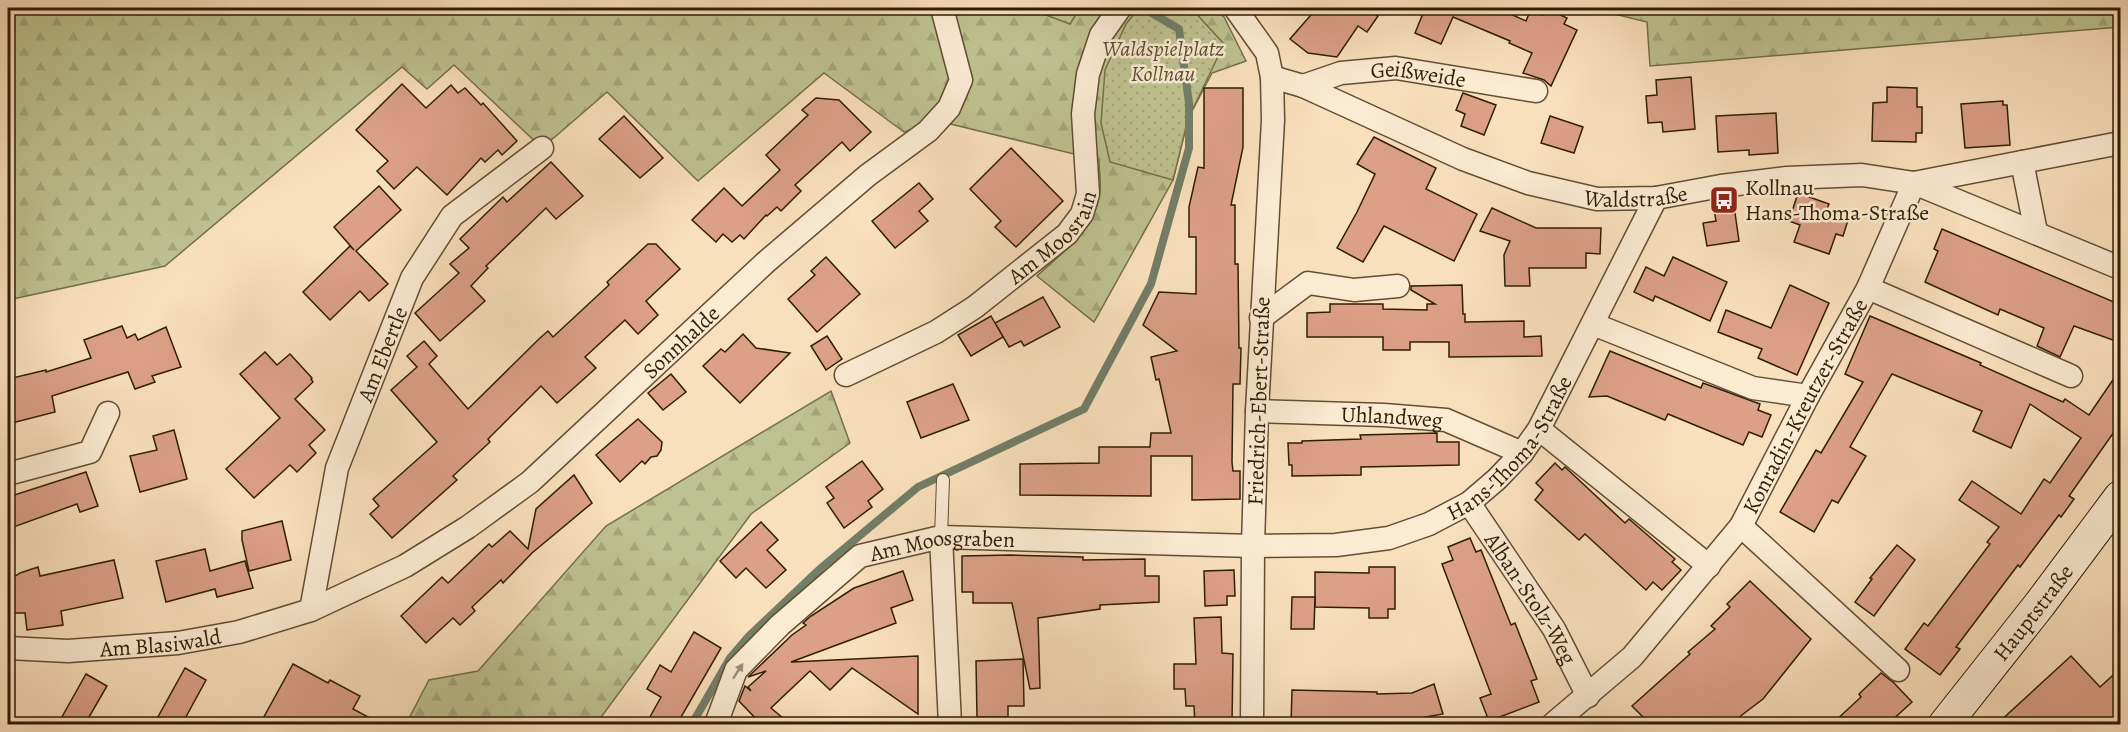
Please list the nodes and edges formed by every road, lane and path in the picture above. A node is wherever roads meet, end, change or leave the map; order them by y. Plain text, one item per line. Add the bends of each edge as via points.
1 (942, 8) edge
2 (1120, 8) edge
3 (1235, 8) edge
4 (1272, 77) junction
5 (1303, 86) junction
6 (1536, 91) dead end
7 (2121, 143) edge
8 (542, 148) dead end
9 (2022, 162) junction
10 (1914, 183) junction
11 (1656, 198) junction
12 (2036, 232) junction
13 (2121, 268) edge
14 (1398, 286) dead end
15 (1868, 288) junction
16 (1261, 318) junction
17 (1593, 324) junction
18 (846, 375) dead end
19 (2071, 376) dead end
20 (1808, 396) junction
21 (1257, 411) junction
22 (108, 413) dead end
23 (1539, 429) junction
24 (1521, 453) junction
25 (8, 474) edge
26 (943, 480) dead end
27 (2121, 497) edge
28 (1469, 503) junction
29 (1741, 526) junction
30 (941, 537) junction
31 (1253, 546) junction
32 (1709, 566) junction
33 (311, 610) junction
34 (8, 648) edge
35 (1898, 670) dead end
36 (1588, 696) junction
37 (716, 724) edge
38 (950, 724) edge
39 (1252, 724) edge
40 (1553, 724) edge
41 (1945, 724) edge

1 - 33 street, Sonnhalde via 961,80 949,108 928,131 868,175 766,262 530,482 405,566
2 - 18 street, Am Moosrain via 1101,35 1088,75 1083,114 1088,194 1082,214 1067,234 975,307 936,332
3 - 4 street via 1267,53
4 - 5 street, Waldstraße
4 - 16 street, Friedrich-Ebert-Straße
5 - 6 street, Geißweide via 1341,73 1396,68
5 - 11 street, Waldstraße via 1463,159 1528,183 1597,199
7 - 9 street
8 - 33 street, Am Ebertle via 452,216 412,278 337,468
9 - 10 street
9 - 12 street
10 - 11 street, Waldstraße via 1862,175 1787,178
10 - 12 street, Waldstraße
10 - 15 street, Konradin-Kreutzer-Straße
11 - 17 street, Hans-Thoma-Straße
12 - 13 street, Waldstraße
14 - 16 street via 1354,290 1308,283
15 - 19 street, Konradin-Kreutzer-Straße
15 - 20 street, Konradin-Kreutzer-Straße
16 - 21 street, Friedrich-Ebert-Straße
17 - 20 street via 1753,388
17 - 23 street, Hans-Thoma-Straße
20 - 29 street, Konradin-Kreutzer-Straße
21 - 24 street, Uhlandweg via 1446,420
21 - 31 street, Friedrich-Ebert-Straße
22 - 25 street via 90,452
23 - 24 street, Hans-Thoma-Straße
23 - 32 street
24 - 28 street, Hans-Thoma-Straße
26 - 30 lane
27 - 41 street, Hauptstraße
28 - 31 street, Hans-Thoma-Straße via 1429,524 1389,538 1336,545
28 - 36 street, Alban-Stolz-Weg via 1554,629
29 - 32 street, Konradin-Kreutzer-Straße
29 - 35 street, Konradin-Kreutzer-Straße
30 - 31 street, Am Moosgraben
37 -> 30 street, Am Moosgraben via 736,670 780,625 860,556
30 - 38 street
31 - 39 street, Friedrich-Ebert-Straße
32 - 36 street, Konradin-Kreutzer-Straße via 1632,657
33 - 34 street, Am Blasiwald via 239,632 178,643 68,651
36 - 40 street, Konradin-Kreutzer-Straße

